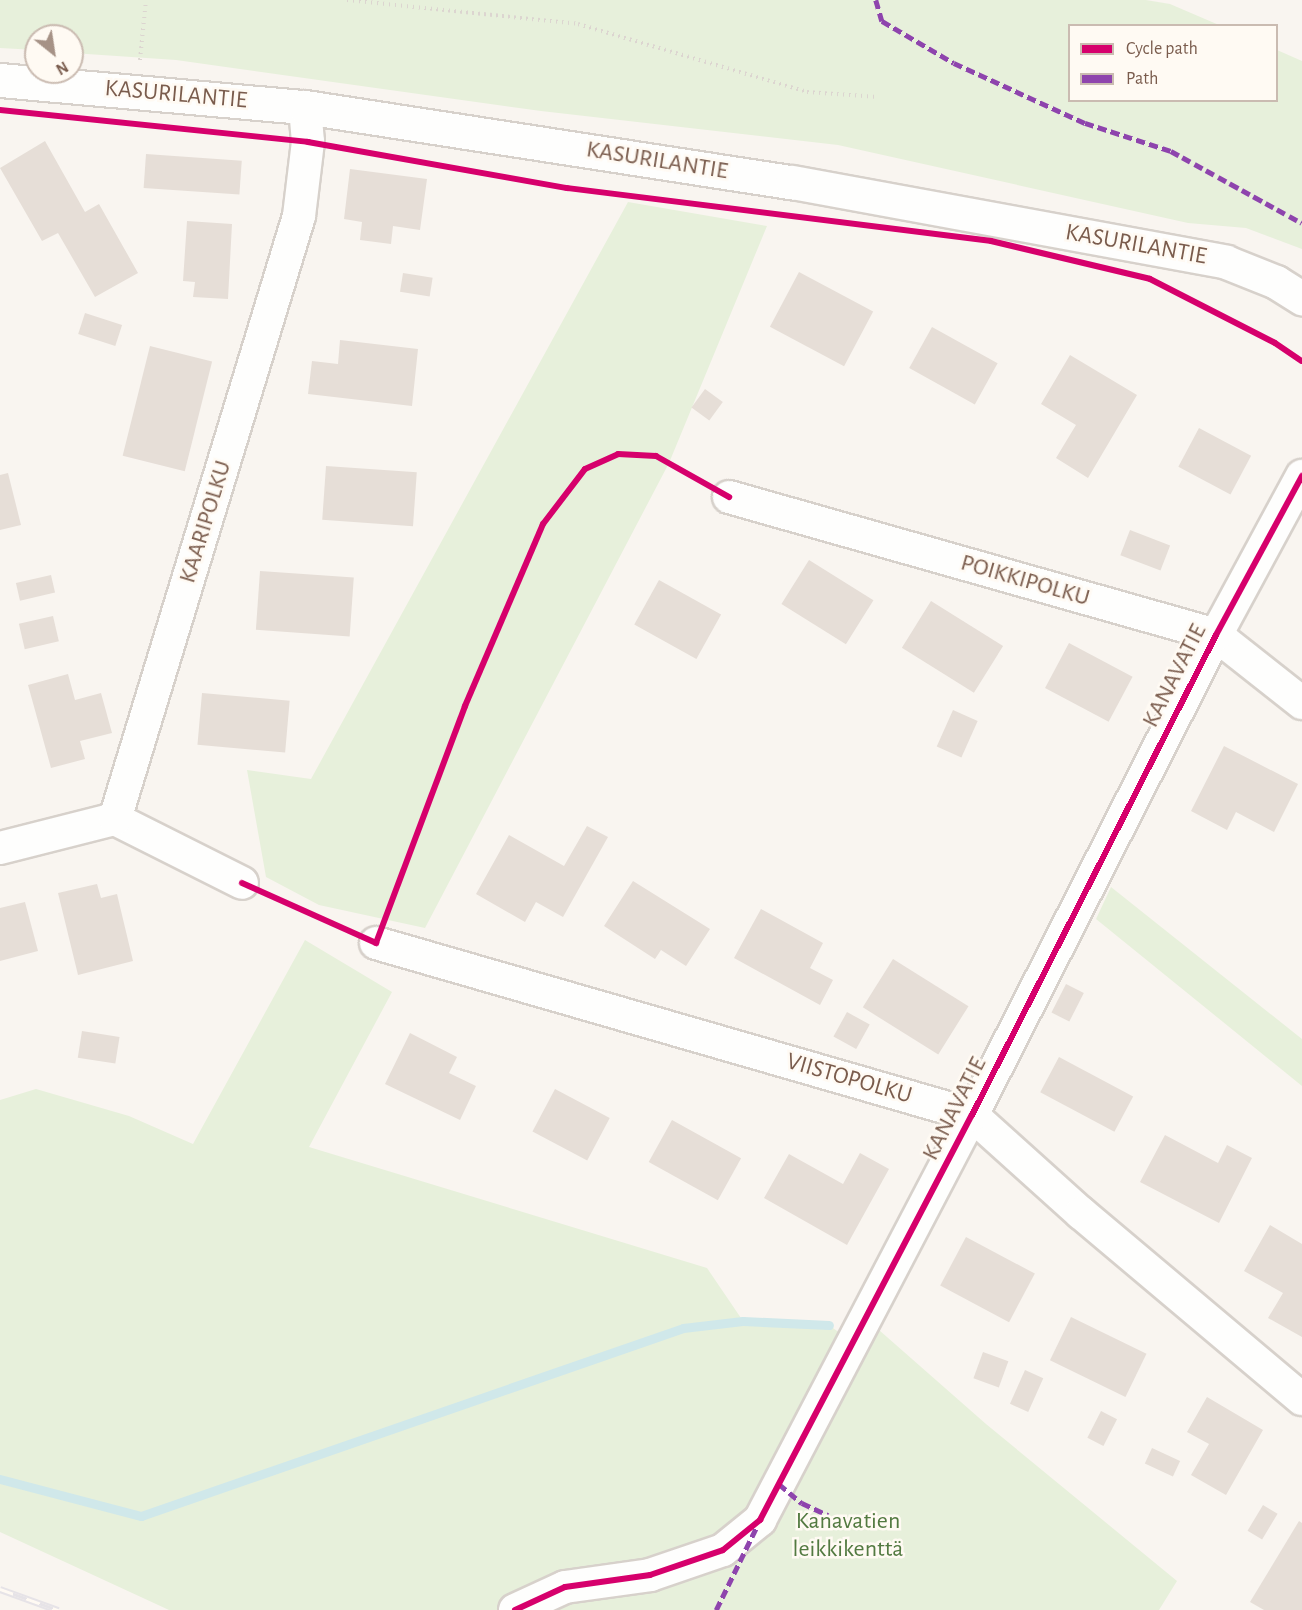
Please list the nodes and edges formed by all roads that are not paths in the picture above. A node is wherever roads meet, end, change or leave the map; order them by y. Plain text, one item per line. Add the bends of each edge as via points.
1 (0, 80) edge
2 (305, 107) junction
3 (1302, 298) edge
4 (1302, 476) edge
5 (729, 496) dead end
6 (1216, 635) junction
7 (1302, 703) edge
8 (115, 819) junction
9 (0, 848) edge
10 (242, 883) dead end
11 (376, 943) dead end
12 (972, 1115) junction
13 (1302, 1399) edge
14 (515, 1610) edge

1 - 2 street, KASURILANTIE
2 - 3 street, KASURILANTIE via 792,182 1226,262 1276,282
2 - 8 street, KAARIPOLKU via 308,142 299,216
4 - 6 street, KANAVATIE
5 - 6 street, POIKKIPOLKU
6 - 7 street, POIKKIPOLKU
6 - 12 street, KANAVATIE
8 - 9 street
8 - 10 street
11 - 12 street, VIISTOPOLKU
12 - 13 street, VIISTOPOLKU
12 - 14 street, KANAVATIE via 760,1520 723,1550 650,1575 565,1587

